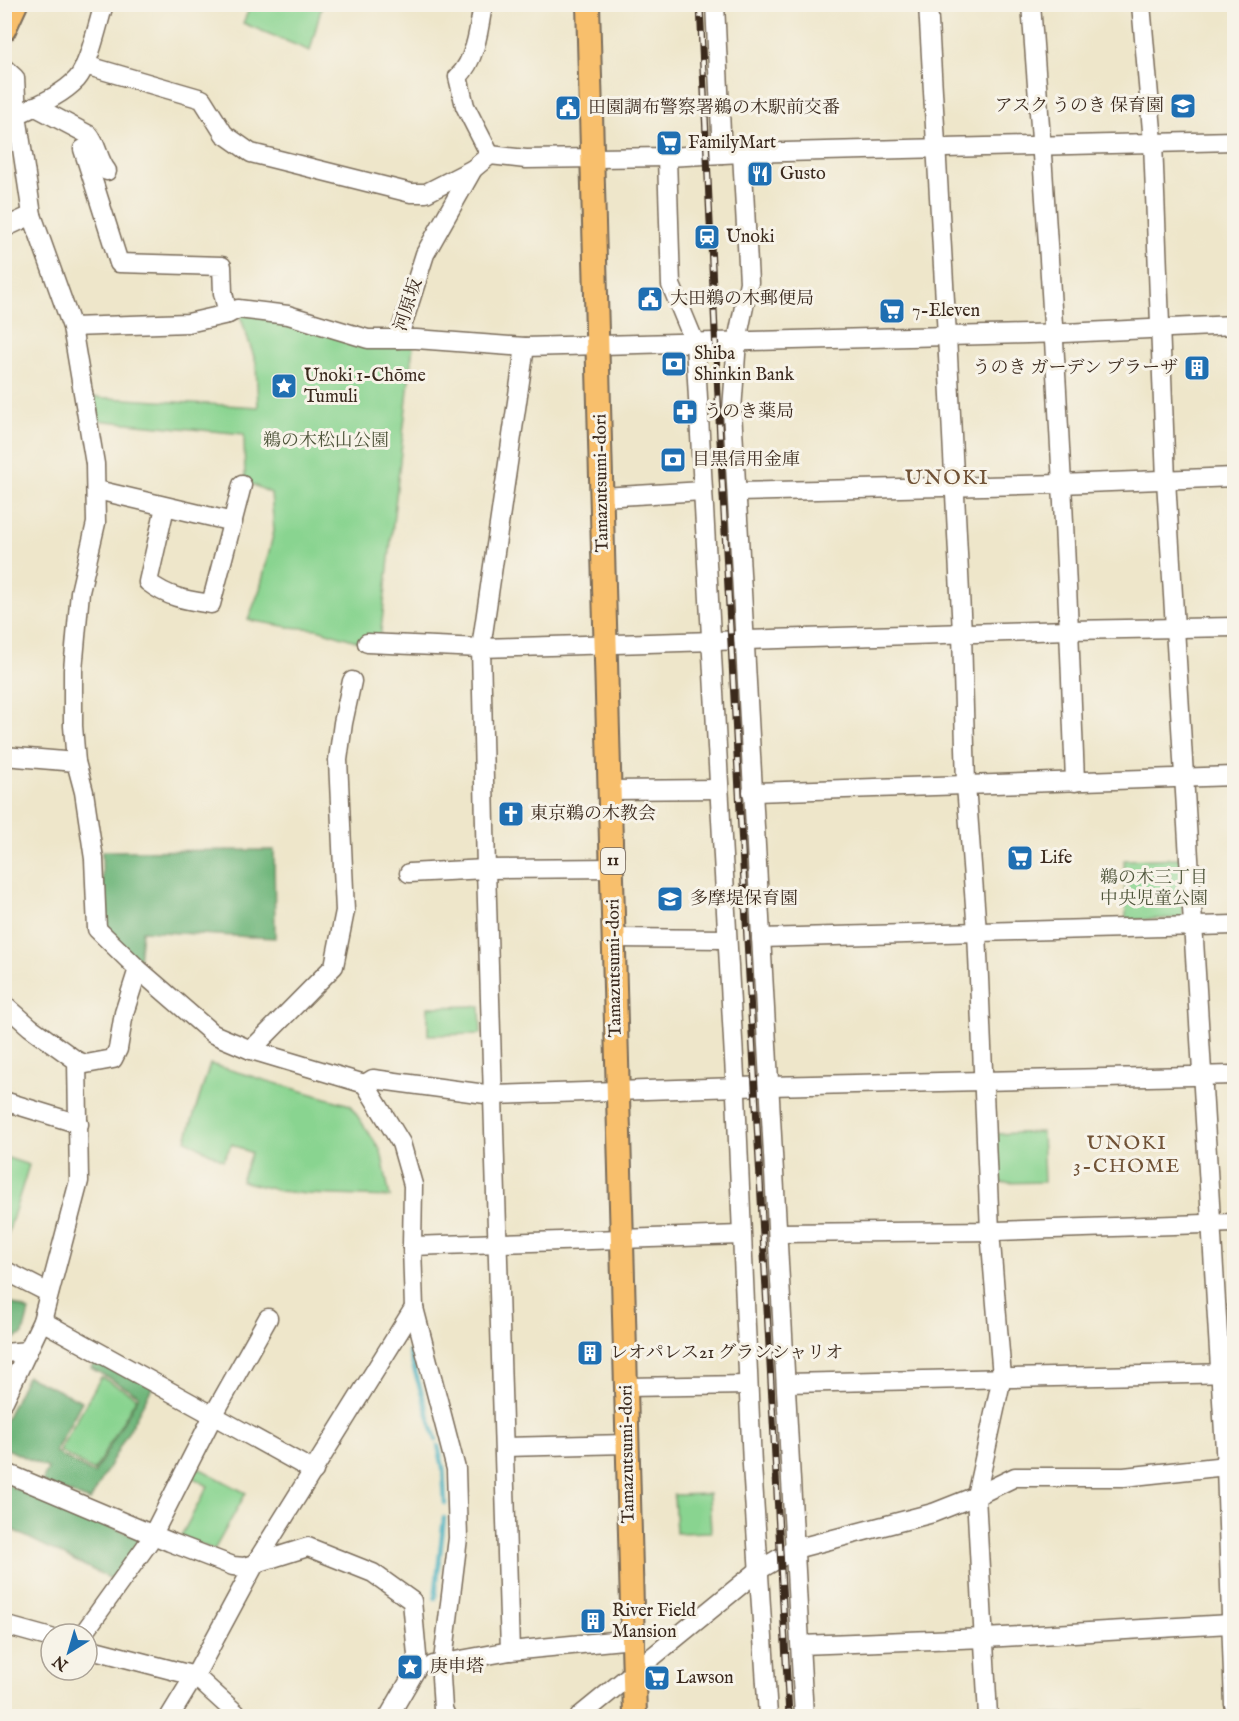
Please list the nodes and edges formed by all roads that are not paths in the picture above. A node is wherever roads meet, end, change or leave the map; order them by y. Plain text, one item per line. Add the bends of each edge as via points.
1 (16, 4) edge
2 (104, 4) edge
3 (483, 4) edge
4 (588, 4) edge
5 (715, 4) edge
6 (928, 4) edge
7 (1031, 4) edge
8 (1141, 4) edge
9 (4, 30) edge
10 (85, 65) junction
11 (4, 68) edge
12 (34, 106) junction
13 (17, 115) junction
14 (1234, 141) edge
15 (1153, 142) junction
16 (1041, 145) junction
17 (936, 148) junction
18 (83, 149) dead end
19 (742, 153) junction
20 (722, 154) junction
21 (490, 155) junction
22 (667, 157) junction
23 (593, 158) junction
24 (472, 169) junction
25 (107, 171) dead end
26 (32, 215) junction
27 (4, 228) edge
28 (228, 314) junction
29 (1234, 326) edge
30 (72, 327) junction
31 (1159, 330) junction
32 (1052, 333) junction
33 (947, 336) junction
34 (398, 339) junction
35 (737, 341) junction
36 (695, 343) junction
37 (598, 346) junction
38 (525, 347) junction
39 (1234, 477) edge
40 (1166, 480) junction
41 (1061, 484) junction
42 (242, 485) dead end
43 (954, 487) junction
44 (97, 490) junction
45 (703, 491) junction
46 (736, 492) junction
47 (602, 497) junction
48 (165, 507) junction
49 (233, 522) junction
50 (1234, 627) edge
51 (1175, 628) junction
52 (1070, 630) junction
53 (962, 633) junction
54 (738, 640) junction
55 (712, 642) junction
56 (367, 643) dead end
57 (606, 645) junction
58 (482, 648) junction
59 (352, 681) dead end
60 (4, 756) edge
61 (76, 762) junction
62 (1234, 776) edge
63 (1184, 778) junction
64 (1075, 783) junction
65 (966, 785) junction
66 (719, 789) junction
67 (611, 790) junction
68 (752, 792) junction
69 (613, 868) junction
70 (486, 869) junction
71 (409, 873) dead end
72 (1234, 925) edge
73 (1192, 926) junction
74 (977, 932) junction
75 (615, 938) junction
76 (761, 938) junction
77 (727, 939) junction
78 (138, 969) junction
79 (4, 1004) edge
80 (251, 1050) junction
81 (76, 1061) junction
82 (1201, 1075) junction
83 (1234, 1075) edge
84 (983, 1081) junction
85 (365, 1084) junction
86 (769, 1086) junction
87 (735, 1088) junction
88 (617, 1092) junction
89 (494, 1095) junction
90 (4, 1101) edge
91 (79, 1124) junction
92 (1234, 1223) edge
93 (1210, 1224) junction
94 (990, 1231) junction
95 (778, 1233) junction
96 (741, 1235) junction
97 (622, 1239) junction
98 (498, 1243) junction
99 (412, 1246) junction
100 (4, 1270) edge
101 (49, 1293) junction
102 (414, 1308) junction
103 (268, 1318) dead end
104 (42, 1321) junction
105 (28, 1351) junction
106 (4, 1353) edge
107 (1227, 1373) edge
108 (1002, 1377) junction
109 (788, 1383) junction
110 (748, 1385) junction
111 (627, 1387) junction
112 (4, 1401) edge
113 (214, 1414) junction
114 (627, 1444) junction
115 (505, 1446) junction
116 (1226, 1466) junction
117 (314, 1471) junction
118 (4, 1472) edge
119 (976, 1496) junction
120 (153, 1534) junction
121 (795, 1549) junction
122 (255, 1564) junction
123 (759, 1570) junction
124 (91, 1622) edge
125 (1230, 1624) junction
126 (4, 1625) edge
127 (39, 1635) edge
128 (985, 1638) junction
129 (633, 1639) junction
130 (801, 1645) junction
131 (99, 1651) edge
132 (510, 1651) junction
133 (442, 1663) junction
134 (418, 1666) junction
135 (633, 1672) junction
136 (195, 1676) junction
137 (1234, 1705) edge
138 (170, 1716) edge
139 (239, 1716) edge
140 (389, 1716) edge
141 (446, 1716) edge
142 (580, 1716) edge
143 (635, 1716) edge
144 (768, 1716) edge
145 (804, 1716) edge
146 (988, 1716) edge

1 - 9 main road
2 - 10 street
3 - 21 street via 476,43 458,78 465,106
4 - 23 main road, Tamazutsumi-dori / 11
5 - 20 street
6 - 17 street
7 - 16 street
8 - 15 street
10 - 12 street via 79,78 65,90
10 - 24 street via 202,99 224,134 251,153 411,193 426,193
11 - 13 street via 15,78
12 - 13 street
12 - 25 street via 89,135
13 - 26 street
14 - 15 street
15 - 16 street
15 - 31 street
16 - 17 street
16 - 32 street
17 - 19 street
17 - 33 street
18 - 28 street via 118,263 222,266
19 - 20 street
19 - 35 street via 749,282
20 - 22 street
21 - 23 street
21 - 24 street
22 - 23 street
22 - 36 street via 671,285
23 - 37 main road, Tamazutsumi-dori / 11
24 - 34 street, 河原坂 via 425,254
26 - 27 street
26 - 30 street
28 - 30 street, 河原坂 via 188,323
28 - 34 street, 河原坂 via 238,309 288,315 368,339
29 - 31 street
30 - 44 street
31 - 32 street
31 - 40 street
32 - 33 street
32 - 41 street
33 - 35 street
33 - 43 street
34 - 38 street
35 - 36 street
35 - 46 street via 732,410
36 - 37 street
36 - 45 street
37 - 38 street
37 - 47 main road, Tamazutsumi-dori / 11
38 - 58 street
39 - 40 street
40 - 41 street
40 - 51 street
41 - 43 street
41 - 52 street
42 - 49 street
43 - 46 street
43 - 53 street
44 - 48 street
44 - 61 street via 96,523 80,592 74,670
45 - 47 street
45 - 55 street
46 - 54 street
47 - 57 main road, Tamazutsumi-dori / 11
48 - 49 street
48 - 49 street via 148,582 177,599 211,604
50 - 51 street
51 - 52 street
51 - 63 street
52 - 53 street
52 - 64 street
53 - 54 street
53 - 65 street
54 - 55 street
54 - 68 street
55 - 57 street
55 - 66 street
56 - 58 street
57 - 58 street
57 - 67 main road, Tamazutsumi-dori / 11
58 - 70 street
59 - 80 street via 338,760 345,911 334,966
60 - 61 street
61 - 78 street via 94,859 97,929
62 - 63 street
63 - 64 street
63 - 73 street
64 - 65 street
65 - 68 street
65 - 74 street
66 - 67 street
66 - 77 street
67 - 69 main road, Tamazutsumi-dori / 11
68 - 76 street
69 - 70 street
69 - 75 main road, Tamazutsumi-dori / 11
70 - 71 street
70 - 89 street
72 - 73 street
73 - 74 street
73 - 82 street
74 - 76 street
74 - 84 street
75 - 77 street
75 - 88 main road, Tamazutsumi-dori / 11
76 - 86 street
77 - 87 street
78 - 80 street via 213,1034
78 - 81 street via 113,1059 86,1064
79 - 81 street
80 - 85 street
81 - 91 street
82 - 83 street
82 - 84 street
82 - 93 street
84 - 86 street
84 - 94 street
85 - 89 street via 373,1079
85 - 99 street via 401,1143 413,1185
86 - 87 street
86 - 95 street
87 - 88 street
87 - 96 street
88 - 89 street
88 - 97 main road, Tamazutsumi-dori / 11
89 - 98 street
90 - 91 street
91 - 101 street via 79,1181
92 - 93 street
93 - 94 street
93 - 107 street
94 - 95 street
94 - 108 street
95 - 109 street
96 - 97 street
96 - 110 street
97 - 98 street
97 - 111 main road, Tamazutsumi-dori / 11
98 - 99 street
98 - 115 street
99 - 102 street
100 - 101 street
101 - 104 street
102 - 117 street
102 - 133 street via 456,1470 458,1538
103 - 113 street
104 - 105 street
104 - 113 street
105 - 106 street
105 - 112 street
107 - 108 street
107 - 116 street
108 - 109 street
108 - 119 street
109 - 121 street
110 - 111 street
110 - 123 street
111 - 114 main road, Tamazutsumi-dori / 11
113 - 117 street
113 - 120 street
114 - 115 street
114 - 129 main road, Tamazutsumi-dori / 11
115 - 132 street
116 - 119 street via 1124,1478 1015,1477
116 - 125 street
117 - 122 street
118 - 120 street
119 - 121 street via 933,1513
119 - 128 street
120 - 122 street via 233,1566
120 - 124 street
121 - 123 street
121 - 130 street
122 - 134 street via 308,1547 373,1573 412,1601
122 - 136 street
123 - 135 street
123 - 144 street
125 - 128 street
125 - 137 street
126 - 127 street
128 - 130 street
128 - 146 street
129 - 132 street
129 - 135 main road, Tamazutsumi-dori / 11
130 - 145 street
131 - 136 street
132 - 133 street
133 - 134 street
133 - 141 street
134 - 140 street
135 - 142 street
135 - 143 main road, Tamazutsumi-dori / 11
136 - 138 street
136 - 139 street

